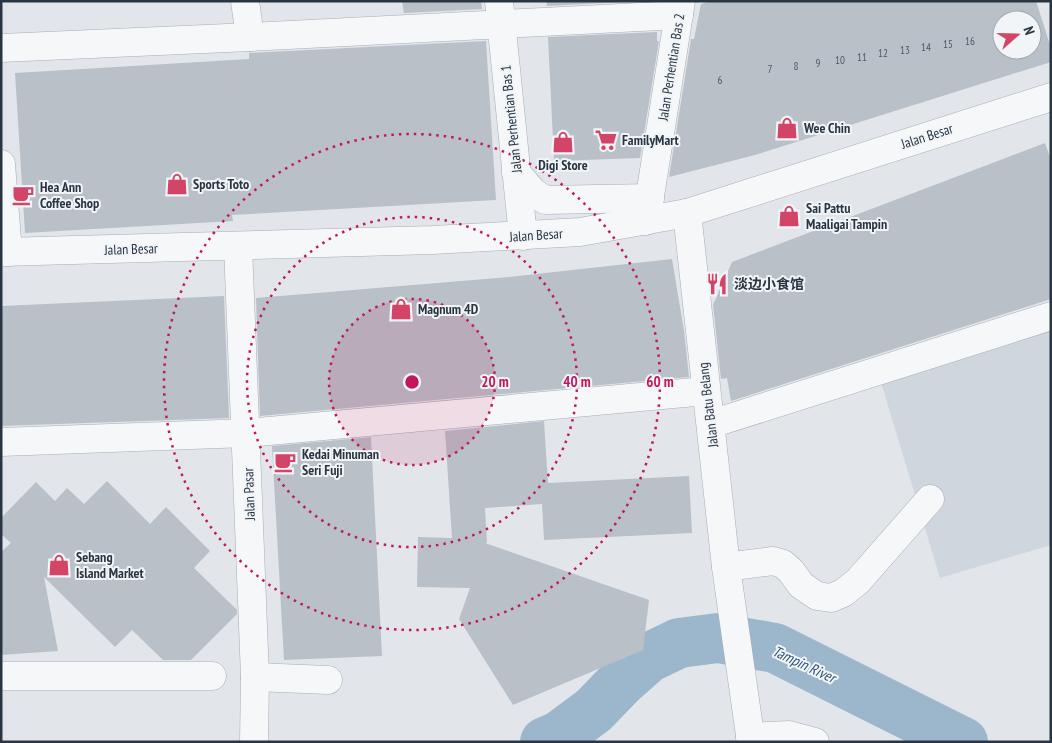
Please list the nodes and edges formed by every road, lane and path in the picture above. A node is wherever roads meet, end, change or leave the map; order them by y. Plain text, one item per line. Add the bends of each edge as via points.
1 (245, 1) edge
2 (680, 8) edge
3 (500, 13) edge
4 (241, 38) junction
5 (1, 48) edge
6 (1051, 97) edge
7 (1, 164) edge
8 (516, 172) junction
9 (648, 210) junction
10 (688, 213) junction
11 (523, 236) junction
12 (238, 246) junction
13 (5, 252) edge
14 (1051, 316) edge
15 (706, 391) junction
16 (710, 424) junction
17 (247, 434) junction
18 (1, 442) edge
19 (930, 499) dead end
20 (726, 567) junction
21 (1, 676) edge
22 (212, 676) dead end
23 (255, 677) junction
24 (328, 680) dead end
25 (750, 739) edge
26 (254, 742) edge
27 (815, 742) edge

1 - 4 street
2 - 3 street
2 - 9 street, Jalan Perhentian Bas 2
3 - 4 street
3 - 8 street, Jalan Perhentian Bas 1
4 - 5 street
4 - 12 path
6 - 10 street, Jalan Besar
7 - 13 street
8 - 9 street via 533,192 545,200
8 - 11 street, Jalan Perhentian Bas 1
9 - 10 street, Jalan Besar
9 - 11 street, Jalan Besar via 580,232
10 - 15 street, Jalan Batu Belang
11 - 12 street, Jalan Besar
12 - 13 street, Jalan Besar
12 - 17 street, Jalan Pasar
14 - 16 street
15 - 16 street, Jalan Batu Belang
15 - 17 street
16 - 20 street, Jalan Batu Belang
17 - 18 street
17 - 23 street, Jalan Pasar
19 - 20 street via 858,581 843,594 831,598 817,596 801,585 783,564 773,561
20 - 25 street, Jalan Batu Belang
21 - 22 street
23 - 24 street
23 - 26 street, Jalan Pasar
25 - 27 street via 790,735

